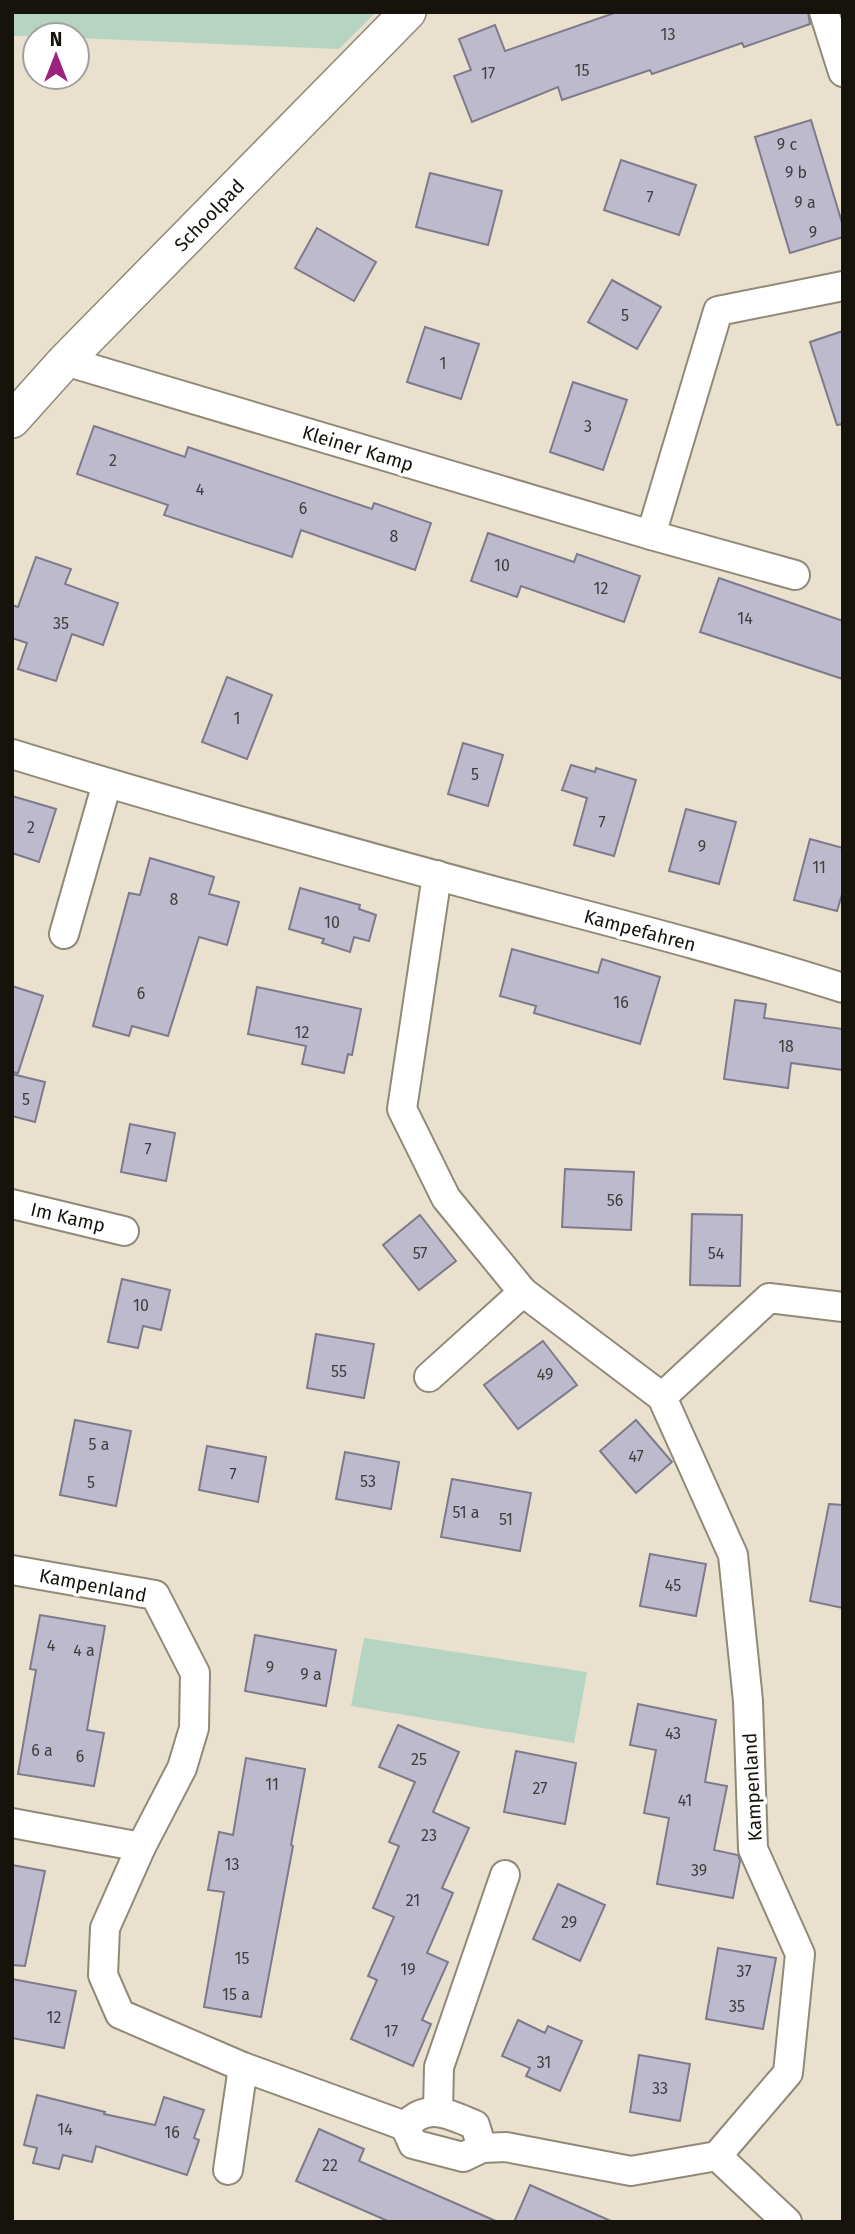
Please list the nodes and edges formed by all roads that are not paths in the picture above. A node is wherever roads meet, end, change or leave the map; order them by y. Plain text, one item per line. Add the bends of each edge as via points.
1 (408, 12) edge
2 (824, 12) edge
3 (843, 72) edge
4 (843, 286) edge
5 (65, 361) junction
6 (12, 420) edge
7 (651, 535) junction
8 (795, 575) dead end
9 (12, 754) edge
10 (107, 783) junction
11 (436, 876) junction
12 (64, 934) dead end
13 (843, 988) edge
14 (12, 1204) edge
15 (124, 1231) dead end
16 (523, 1292) junction
17 (843, 1307) edge
18 (429, 1377) dead end
19 (662, 1397) junction
20 (12, 1570) edge
21 (12, 1824) edge
22 (141, 1847) junction
23 (505, 1875) dead end
24 (243, 2067) junction
25 (438, 2110) junction
26 (405, 2126) junction
27 (482, 2148) junction
28 (718, 2156) junction
29 (228, 2171) dead end
30 (787, 2222) edge

1 - 5 street, Schoolpad
2 - 3 street
4 - 7 street via 718,311
5 - 6 street, Schoolpad
5 - 7 street, Kleiner Kamp
7 - 8 street, Kleiner Kamp
9 - 10 street, Kampefahren
10 - 11 street, Kampefahren
10 - 12 street
11 - 13 street, Kampefahren
11 - 16 street, Kampenland via 401,1109 446,1198
14 - 15 street, Im Kamp
16 - 18 street
16 - 19 street, Kampenland
17 - 19 street via 769,1298
19 - 28 street, Kampenland via 733,1556 748,1701 754,1849 800,1954 788,2073
20 - 22 street, Kampenland via 155,1595 195,1673 194,1728 182,1768
21 - 22 street
22 - 24 street, Kampenland via 105,1928 103,1975 120,2014
23 - 25 street via 439,2067
24 - 26 street, Kampenland
24 - 29 street
25 - 26 street via 412,2118
25 - 27 street via 475,2125
26 - 27 street, Kampenland via 413,2144 463,2157
27 - 28 street, Kampenland via 506,2147 631,2171
28 - 30 street

